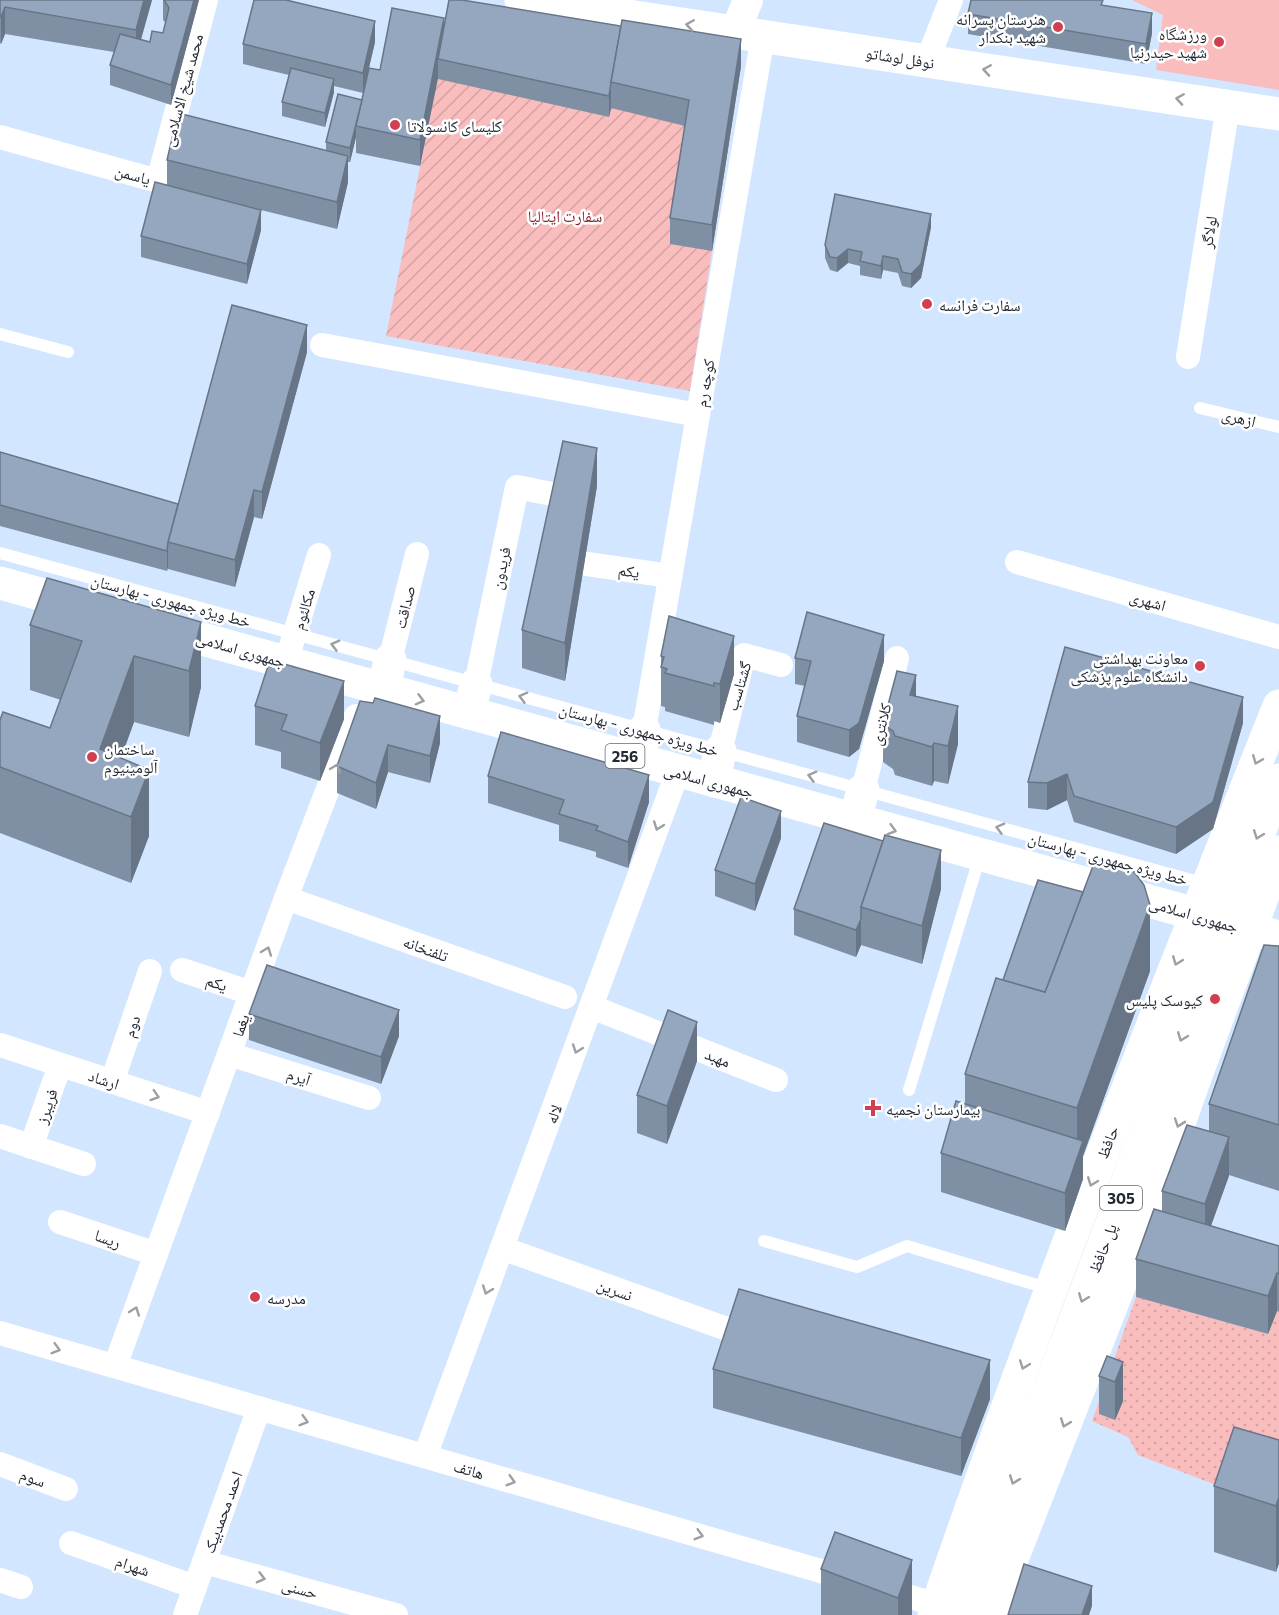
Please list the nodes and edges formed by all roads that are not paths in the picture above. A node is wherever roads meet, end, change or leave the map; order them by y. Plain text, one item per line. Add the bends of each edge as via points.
1 (206, 0) edge
2 (521, 0) edge
3 (748, 0) edge
4 (951, 0) edge
5 (749, 34) junction
6 (927, 61) junction
7 (1228, 106) junction
8 (1279, 114) edge
9 (0, 138) edge
10 (161, 186) joint
11 (0, 334) edge
12 (322, 345) dead end
13 (68, 352) dead end
14 (1188, 357) dead end
15 (1200, 408) dead end
16 (698, 416) junction
17 (1279, 427) edge
18 (552, 494) edge
19 (0, 553) edge
20 (417, 554) dead end
21 (319, 555) dead end
22 (1017, 562) dead end
23 (587, 564) dead end
24 (670, 576) junction
25 (0, 583) edge
26 (1279, 637) edge
27 (291, 648) junction
28 (897, 658) dead end
29 (781, 665) dead end
30 (381, 678) junction
31 (473, 699) junction
32 (1279, 706) edge
33 (641, 745) junction
34 (717, 766) junction
35 (678, 771) junction
36 (1279, 780) edge
37 (859, 805) junction
38 (1279, 852) edge
39 (981, 855) junction
40 (1218, 888) junction
41 (286, 898) junction
42 (1266, 901) junction
43 (1195, 915) junction
44 (1265, 934) edge
45 (182, 970) dead end
46 (150, 971) dead end
47 (251, 993) junction
48 (565, 998) dead end
49 (592, 1007) junction
50 (0, 1045) edge
51 (229, 1054) junction
52 (1140, 1055) junction
53 (60, 1065) junction
54 (1195, 1078) junction
55 (776, 1080) dead end
56 (112, 1082) junction
57 (909, 1090) dead end
58 (369, 1098) dead end
59 (207, 1113) junction
60 (0, 1136) edge
61 (32, 1147) junction
62 (84, 1164) dead end
63 (60, 1222) dead end
64 (764, 1241) dead end
65 (502, 1248) junction
66 (156, 1254) junction
67 (1052, 1289) junction
68 (727, 1329) edge
69 (0, 1333) edge
70 (115, 1366) junction
71 (259, 1408) junction
72 (425, 1456) junction
73 (0, 1464) edge
74 (66, 1489) dead end
75 (71, 1544) dead end
76 (204, 1562) junction
77 (195, 1587) junction
78 (945, 1612) edge
79 (185, 1615) edge
80 (396, 1615) edge
81 (990, 1615) edge

1 - 10 street, محمد شیخ الاسلامی
5 -> 2 main road, نوفل لوشاتو
3 - 5 street
4 - 6 street
5 - 6 main road, نوفل لوشاتو
5 - 16 street, کوچه رم
7 -> 6 main road, نوفل لوشاتو
7 - 8 main road, نوفل لوشاتو
7 - 14 street, لولاگر
9 - 10 street, یاسمن
11 - 13 lane
12 - 16 street
15 - 17 lane, ازهری
16 - 24 street, کوچه رم
18 - 31 street, فریدون via 517,487
19 - 27 lane, خط ویژه جمهوری - بهارستان
20 - 30 street, صداقت
21 - 27 street, مکالئوم
22 - 26 street, اشهری
23 - 24 street, یکم
24 - 33 street, کوچه رم
25 - 27 main road, جمهوری اسلامی / 256
27 - 30 main road, جمهوری اسلامی / 256
28 - 37 street, کلانتری
29 - 34 street, گشتاسب via 744,655
30 - 31 main road, جمهوری اسلامی / 256
41 -> 30 street, یغما
31 - 33 main road, جمهوری اسلامی / 256
32 -> 40 main road, حافظ
33 - 34 lane, خط ویژه جمهوری - بهارستان
33 - 35 main road, جمهوری اسلامی / 256
34 - 35 main road, جمهوری اسلامی / 256
34 - 37 main road, جمهوری اسلامی / 256
35 -> 49 street, لاله
36 -> 78 main road, پل حافظ / 305
37 -> 39 main road, جمهوری اسلامی / 256
40 -> 37 lane, خط ویژه جمهوری - بهارستان
38 - 42 main road
39 - 43 main road, جمهوری اسلامی / 256
39 - 57 lane
40 - 42 lane, خط ویژه جمهوری - بهارستان
40 - 43 main road, حافظ
47 -> 41 street, یغما
41 - 48 street, تلفنخانه
42 - 44 main road
43 - 44 main road, جمهوری اسلامی / 256
43 -> 52 main road, حافظ
44 - 54 main road
45 - 47 street, یکم
46 - 56 street, دوم
47 - 51 street, یغما
49 - 55 street, مهبد
49 -> 65 street, لاله
50 - 53 street, ارشاد
51 - 58 street, آیرم
51 - 59 street, یغما
52 - 54 main road
52 -> 67 main road, حافظ
53 - 56 street, ارشاد
53 - 61 street, فریبرز
54 -> 81 main road via 1151,1236
56 -> 59 street, ارشاد
59 - 66 street, یغما
60 - 61 street
61 - 62 street
63 - 66 street, ریسا
64 - 67 lane via 857,1267 908,1246
65 - 68 street, نسرین
65 -> 72 street, لاله
70 -> 66 street, یغما
67 -> 78 main road, حافظ
69 -> 70 street, هاتف
70 - 71 street, هاتف
71 -> 72 street, هاتف
71 - 76 street, احمد محمدبیک
72 -> 78 street, هاتف
73 - 74 street, سوم
75 - 77 street, شهرام
76 - 77 street, احمد محمدبیک
76 -> 80 street, حسنی
77 - 79 street, احمد محمدبیک

